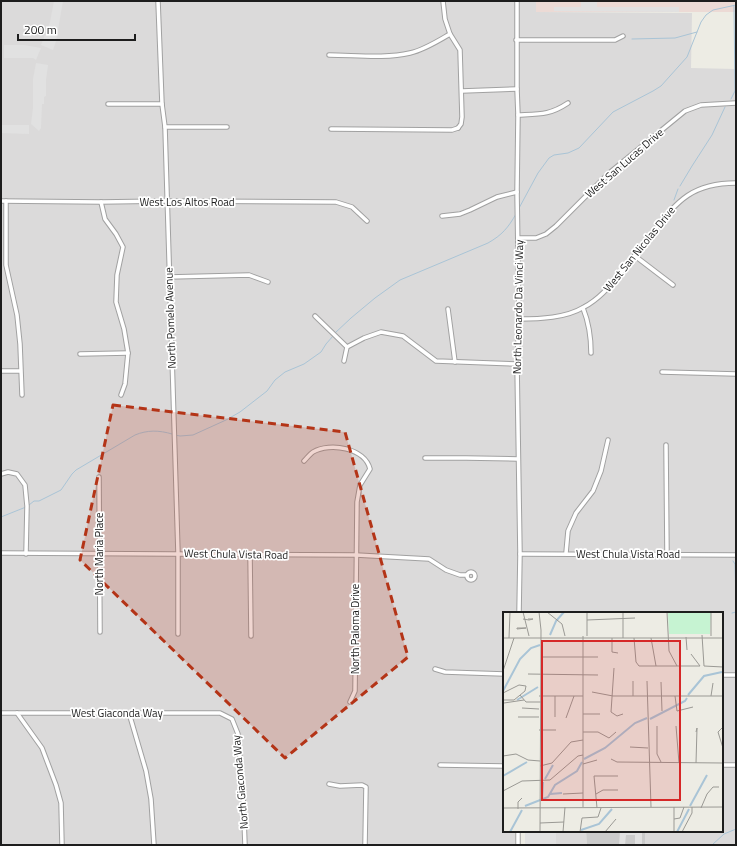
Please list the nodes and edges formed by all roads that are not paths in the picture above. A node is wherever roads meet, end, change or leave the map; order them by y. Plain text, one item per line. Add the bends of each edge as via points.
1 (158, 1) edge
2 (443, 1) edge
3 (516, 1) edge
4 (450, 34) junction
5 (623, 36) dead end
6 (516, 40) junction
7 (329, 55) dead end
8 (517, 89) junction
9 (462, 91) junction
10 (568, 103) dead end
11 (736, 103) edge
12 (108, 104) dead end
13 (162, 104) junction
14 (518, 115) junction
15 (165, 127) junction
16 (227, 127) dead end
17 (331, 129) dead end
18 (736, 183) edge
19 (517, 192) junction
20 (1, 201) edge
21 (6, 201) junction
22 (166, 201) junction
23 (101, 202) junction
24 (442, 216) dead end
25 (367, 221) dead end
26 (518, 238) junction
27 (635, 256) junction
28 (6, 265) junction
29 (1, 267) edge
30 (169, 277) junction
31 (268, 282) dead end
32 (673, 285) dead end
33 (583, 308) junction
34 (448, 309) dead end
35 (315, 316) dead end
36 (519, 319) junction
37 (347, 347) junction
38 (128, 353) junction
39 (591, 353) dead end
40 (80, 354) dead end
41 (344, 361) dead end
42 (455, 362) junction
43 (517, 364) junction
44 (1, 371) edge
45 (20, 371) junction
46 (662, 372) dead end
47 (736, 374) edge
48 (22, 395) dead end
49 (121, 395) dead end
50 (608, 440) dead end
51 (666, 445) dead end
52 (424, 458) dead end
53 (518, 459) junction
54 (304, 461) dead end
55 (369, 470) junction
56 (375, 470) dead end
57 (1, 474) edge
58 (99, 477) dead end
59 (1, 553) edge
60 (178, 553) junction
61 (26, 554) junction
62 (99, 554) junction
63 (250, 554) junction
64 (520, 554) junction
65 (566, 554) junction
66 (667, 554) junction
67 (356, 555) junction
68 (736, 555) edge
69 (467, 575) dead end
70 (519, 612) edge
71 (100, 632) dead end
72 (178, 634) dead end
73 (251, 636) dead end
74 (435, 669) dead end
75 (503, 674) edge
76 (723, 675) edge
77 (736, 675) edge
78 (350, 702) dead end
79 (1, 713) edge
80 (17, 713) junction
81 (129, 713) junction
82 (232, 719) joint
83 (440, 765) dead end
84 (723, 765) edge
85 (736, 765) edge
86 (503, 766) edge
87 (329, 784) dead end
88 (518, 832) edge
89 (62, 845) edge
90 (154, 845) edge
91 (245, 845) edge
92 (365, 845) edge
93 (518, 845) edge

1 - 13 street, North Pomelo Avenue
2 - 4 street
3 - 6 street, North Leonardo Da Vinci Way
4 - 7 street via 430,46 411,53 392,56
4 - 9 street via 460,50
5 - 6 street via 615,40
6 - 8 street, North Leonardo Da Vinci Way
8 - 9 street
8 - 14 street, North Leonardo Da Vinci Way
9 - 17 street via 462,123 459,130
10 - 14 street via 545,114
11 - 26 street, West San Lucas Drive via 701,104 685,111 608,174 546,234 536,238
12 - 13 street
13 - 15 street, North Pomelo Avenue
14 - 19 street, North Leonardo Da Vinci Way
15 - 16 street
15 - 22 street, North Pomelo Avenue
18 - 27 street, West San Nicolas Drive via 709,186 684,198 671,210
19 - 24 street via 497,197 460,214
19 - 26 street, North Leonardo Da Vinci Way
20 - 21 street, West Los Altos Road
21 - 23 street, West Los Altos Road
21 - 28 street
22 - 23 street, West Los Altos Road
22 - 25 street, West Los Altos Road via 336,202 352,207
22 - 30 street, North Pomelo Avenue
23 - 38 street via 105,219 123,247 117,275 116,302
26 - 36 street, North Leonardo Da Vinci Way
27 - 32 street
27 - 33 street, West San Nicolas Drive via 599,298
28 - 29 street
28 - 45 street via 17,315
30 - 31 street via 249,275
30 - 60 street, North Pomelo Avenue
33 - 36 street, West San Nicolas Drive via 556,317
33 - 39 street via 589,323
34 - 42 street
35 - 37 street
36 - 43 street, North Leonardo Da Vinci Way
37 - 41 street
37 - 42 street via 381,332 403,336 436,361
38 - 40 street
38 - 49 street via 125,384
42 - 43 street
43 - 53 street, North Leonardo Da Vinci Way
44 - 45 street
45 - 48 street
46 - 47 street
50 - 65 street via 601,471 593,491 576,513 568,531
51 - 66 street
52 - 53 street
53 - 64 street, North Leonardo Da Vinci Way
54 - 55 street via 314,452 334,447 348,449 360,456 369,464
55 - 56 street
55 - 67 street, North Paloma Drive via 360,485 357,502
57 - 61 street via 17,474 25,485
58 - 62 street, North Maria Place
59 - 61 street, West Chula Vista Road
60 - 62 street, West Chula Vista Road
60 - 63 street, West Chula Vista Road
60 - 72 street, North Pomelo Avenue
61 - 62 street, West Chula Vista Road
62 - 71 street, North Maria Place
63 - 67 street, West Chula Vista Road
63 - 73 street
64 - 65 street, West Chula Vista Road
64 - 70 street, North Leonardo Da Vinci Way
65 - 66 street, West Chula Vista Road
66 - 68 street, West Chula Vista Road
67 - 69 street, West Chula Vista Road via 429,558 446,570
67 - 78 street, North Paloma Drive via 355,691
74 - 75 street via 445,672
76 - 77 street
79 - 80 street, West Giaconda Way
80 - 81 street, West Giaconda Way
80 - 89 street via 42,748 56,785 61,803
81 - 82 street, West Giaconda Way via 220,713
81 - 90 street via 146,770 154,822
82 - 91 street, North Giaconda Way via 238,734
83 - 86 street
84 - 85 street
87 - 92 street via 366,787
88 - 93 street

